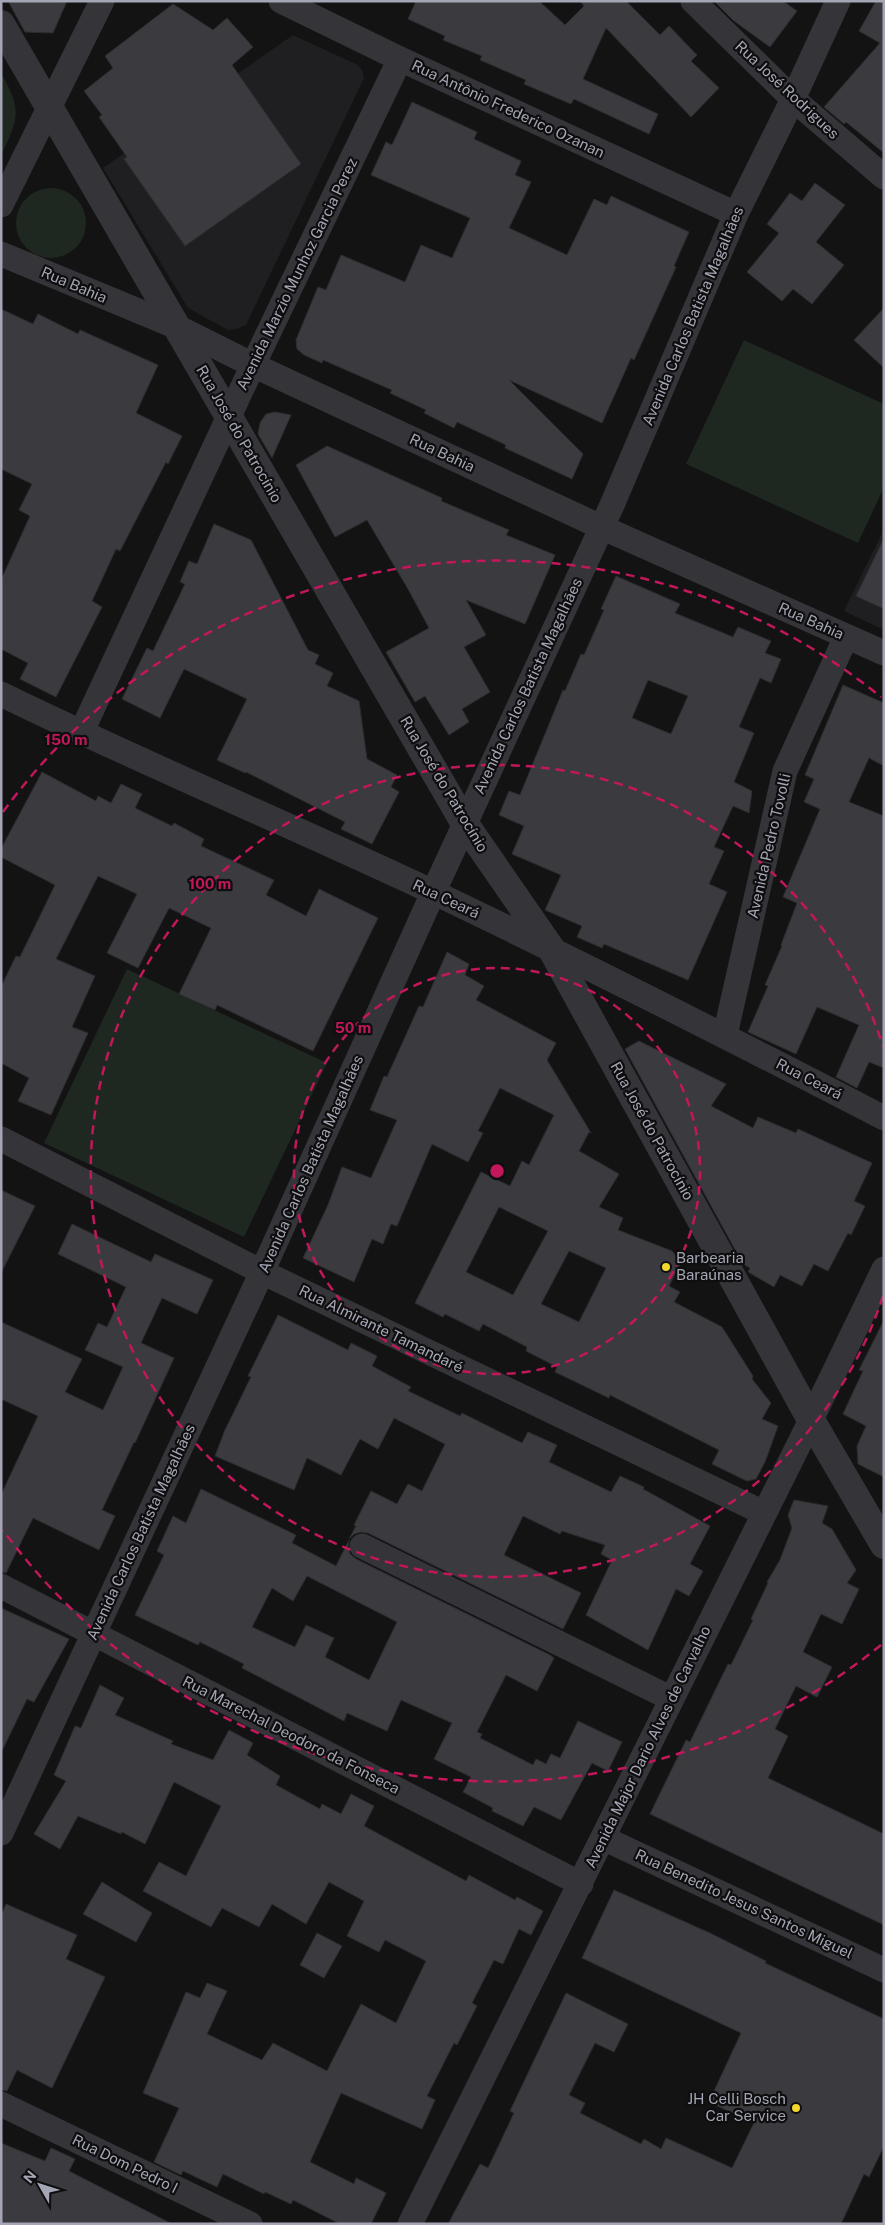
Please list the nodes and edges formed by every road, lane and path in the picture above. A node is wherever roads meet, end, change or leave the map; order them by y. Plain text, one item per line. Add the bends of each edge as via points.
1 (102, 1) edge
2 (281, 1) edge
3 (693, 1) edge
4 (838, 1) edge
5 (1, 24) edge
6 (400, 59) junction
7 (793, 99) junction
8 (49, 106) junction
9 (884, 177) edge
10 (1, 204) edge
11 (736, 214) junction
12 (1, 254) edge
13 (177, 327) junction
14 (253, 365) junction
15 (230, 417) junction
16 (601, 527) junction
17 (846, 637) junction
18 (884, 653) edge
19 (1, 694) edge
20 (81, 733) junction
21 (465, 824) junction
22 (433, 893) junction
23 (552, 950) junction
24 (725, 1036) junction
25 (884, 1118) edge
26 (1, 1139) edge
27 (884, 1269) edge
28 (262, 1272) junction
29 (811, 1420) junction
30 (764, 1513) junction
31 (884, 1545) edge
32 (362, 1546) dead end
33 (1, 1586) edge
34 (94, 1632) junction
35 (672, 1699) junction
36 (1, 1833) edge
37 (603, 1838) junction
38 (581, 1884) junction
39 (884, 1970) edge
40 (1, 2104) edge
41 (250, 2224) edge
42 (410, 2224) edge

1 - 8 street
2 - 6 street, Rua Antônio Frederico Ozanan
3 - 7 street, Rua José Rodrigues
4 - 7 street, Avenida Carlos Batista Magalhães
5 - 8 street, Rua José do Patrocínio
6 - 11 street, Rua Antônio Frederico Ozanan
6 - 14 street, Avenida Marzio Munhoz Garcia Perez
7 - 9 street, Rua José Rodrigues
7 - 11 street, Avenida Carlos Batista Magalhães
8 - 10 street
8 - 13 street, Rua José do Patrocínio
11 - 16 street, Avenida Carlos Batista Magalhães
12 - 13 street, Rua Bahia
13 - 14 street, Rua Bahia
13 - 15 street, Rua José do Patrocínio
14 - 15 street, Avenida Marzio Munhoz Garcia Perez
14 - 16 street, Rua Bahia
15 - 20 street, Avenida Marzio Munhoz Garcia Perez
15 - 21 street, Rua José do Patrocínio
16 - 17 street, Rua Bahia
16 - 21 street, Avenida Carlos Batista Magalhães
17 - 18 street, Rua Bahia
17 - 24 street, Avenida Pedro Tovolli via 785,771
19 - 20 street, Rua Ceará
20 - 22 street, Rua Ceará
21 - 22 street, Avenida Carlos Batista Magalhães
21 - 23 street, Rua José do Patrocínio
22 - 23 street, Rua Ceará
22 - 28 street, Avenida Carlos Batista Magalhães
23 - 24 street, Rua Ceará
23 - 29 street, Rua José do Patrocínio
24 - 25 street, Rua Ceará
26 - 28 street, Rua Almirante Tamandaré
27 - 29 street, Avenida Major Dario Alves de Carvalho
28 - 30 street, Rua Almirante Tamandaré
28 - 34 street, Avenida Carlos Batista Magalhães
29 - 30 street, Avenida Major Dario Alves de Carvalho
29 - 31 street, Rua José do Patrocínio
30 - 35 street, Avenida Major Dario Alves de Carvalho
32 - 35 street
33 - 34 street, Rua Marechal Deodoro da Fonseca
34 - 36 street, Avenida Carlos Batista Magalhães
34 - 38 street, Rua Marechal Deodoro da Fonseca
35 - 37 street, Avenida Major Dario Alves de Carvalho
37 - 38 street, Avenida Major Dario Alves de Carvalho
37 - 39 street, Rua Benedito Jesus Santos Miguel
38 - 42 street, Avenida Major Dario Alves de Carvalho
40 - 41 street, Rua Dom Pedro I

